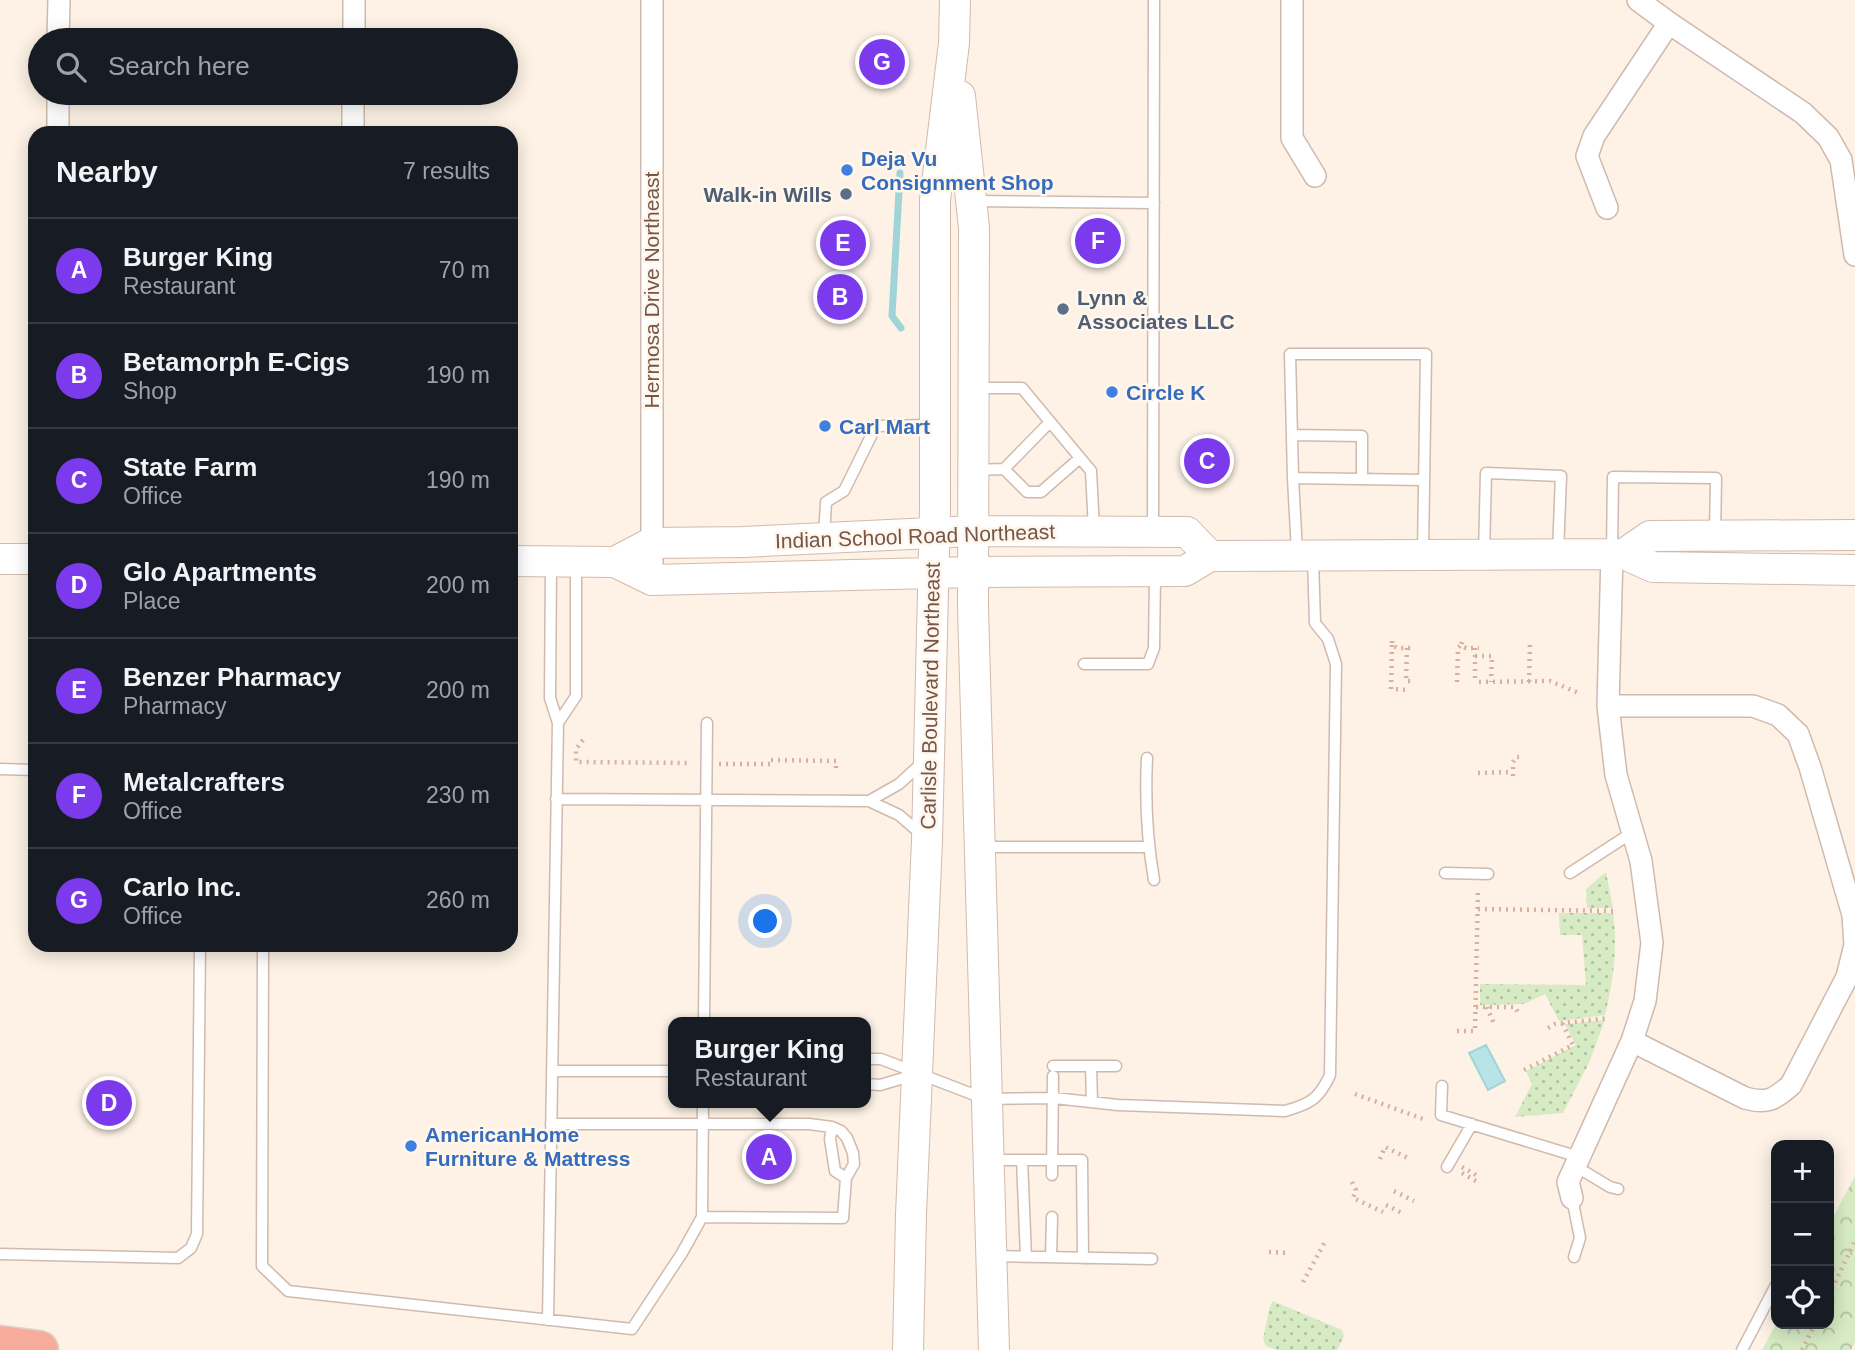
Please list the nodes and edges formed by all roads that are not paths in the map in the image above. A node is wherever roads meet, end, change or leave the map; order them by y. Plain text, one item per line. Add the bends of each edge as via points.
1 (59, 0) edge
2 (354, 0) edge
3 (652, 0) edge
4 (955, 0) edge
5 (1154, 0) edge
6 (1292, 0) edge
7 (1638, 0) edge
8 (1669, 23) junction
9 (58, 28) edge
10 (354, 28) edge
11 (954, 43) junction
12 (58, 105) edge
13 (353, 105) edge
14 (58, 126) edge
15 (353, 126) edge
16 (1848, 157) edge
17 (1315, 176) dead end
18 (971, 201) junction
19 (1153, 203) junction
20 (1607, 208) dead end
21 (1855, 255) edge
22 (974, 388) junction
23 (1050, 422) junction
24 (934, 425) junction
25 (1292, 435) junction
26 (1080, 458) junction
27 (1004, 469) junction
28 (973, 470) junction
29 (1293, 478) junction
30 (1362, 478) junction
31 (1424, 480) junction
32 (973, 531) junction
33 (934, 532) junction
34 (1094, 532) junction
35 (1153, 532) junction
36 (1715, 535) junction
37 (1855, 535) edge
38 (824, 538) junction
39 (652, 543) junction
40 (1618, 554) junction
41 (1210, 556) junction
42 (1305, 556) junction
43 (1423, 556) junction
44 (1484, 556) junction
45 (1558, 556) junction
46 (0, 559) edge
47 (28, 559) edge
48 (518, 561) edge
49 (563, 561) junction
50 (615, 562) junction
51 (1855, 570) edge
52 (1155, 571) junction
53 (973, 572) junction
54 (933, 573) junction
55 (652, 580) junction
56 (1084, 664) dead end
57 (1608, 706) junction
58 (558, 723) junction
59 (708, 723) dead end
60 (929, 755) junction
61 (1147, 758) dead end
62 (0, 769) edge
63 (28, 770) edge
64 (556, 799) junction
65 (707, 800) junction
66 (869, 801) junction
67 (1633, 832) junction
68 (927, 840) junction
69 (981, 846) junction
70 (1149, 846) junction
71 (1445, 873) dead end
72 (1570, 873) dead end
73 (1488, 874) dead end
74 (1153, 880) dead end
75 (200, 952) edge
76 (263, 952) edge
77 (704, 1017) edge
78 (1632, 1041) junction
79 (871, 1059) edge
80 (1091, 1066) junction
81 (1116, 1066) dead end
82 (552, 1071) junction
83 (668, 1071) edge
84 (919, 1073) junction
85 (871, 1084) edge
86 (1442, 1086) dead end
87 (1054, 1098) junction
88 (985, 1099) junction
89 (1092, 1102) junction
90 (704, 1108) edge
91 (551, 1124) junction
92 (703, 1124) junction
93 (1472, 1124) junction
94 (832, 1127) junction
95 (988, 1160) junction
96 (1022, 1160) junction
97 (1052, 1160) junction
98 (1577, 1162) junction
99 (1455, 1168) road end
100 (1052, 1175) dead end
101 (846, 1178) junction
102 (1618, 1189) dead end
103 (1572, 1198) joint
104 (702, 1217) junction
105 (1052, 1217) dead end
106 (0, 1254) edge
107 (991, 1256) junction
108 (1026, 1257) junction
109 (1051, 1257) junction
110 (1574, 1257) dead end
111 (1083, 1258) junction
112 (1152, 1259) dead end
113 (1771, 1295) edge
114 (548, 1320) junction
115 (0, 1345) edge
116 (39, 1350) edge
117 (908, 1350) edge
118 (994, 1350) edge
119 (1742, 1350) edge

1 - 9 street
2 - 10 street
3 - 39 street, Hermosa Drive Northeast
4 - 11 main road, Carlisle Boulevard Northeast
5 - 19 lane
6 - 17 street via 1292,138
7 - 8 street
8 - 16 street via 1803,113
8 - 20 street via 1594,136 1587,156
11 - 18 main road, Carlisle Boulevard Northeast
11 - 24 main road, Carlisle Boulevard Northeast via 935,200
12 - 14 street
13 - 15 street
16 - 21 street
18 - 19 lane
18 - 22 main road, Carlisle Boulevard Northeast
19 - 35 lane
22 - 23 lane via 1022,388
22 - 28 main road, Carlisle Boulevard Northeast
23 - 26 lane
23 - 27 lane via 1030,449
24 - 33 main road, Carlisle Boulevard Northeast
24 - 38 lane via 876,426 844,491 826,502
25 - 29 lane
25 - 30 lane via 1362,436
25 - 31 lane via 1290,355 1426,354
26 - 27 lane via 1054,474 1041,492 1027,492
26 - 34 lane via 1091,471
27 - 28 lane
28 - 32 main road, Carlisle Boulevard Northeast
29 - 30 lane
29 - 42 lane
30 - 31 lane
31 - 43 lane
32 - 33 main road, Indian School Road Northeast
32 - 34 main road, Indian School Road Northeast
32 - 53 main road, Carlisle Boulevard Northeast
33 - 38 main road, Indian School Road Northeast
33 - 54 main road, Carlisle Boulevard Northeast
34 - 35 main road, Indian School Road Northeast
35 - 41 main road, Indian School Road Northeast via 1187,532
36 - 37 main road, Indian School Road Northeast
36 - 40 main road, Indian School Road Northeast via 1650,536
36 - 40 lane via 1716,478 1613,477
38 - 39 main road, Indian School Road Northeast
39 - 50 main road, Indian School Road Northeast
39 - 55 street, Hermosa Drive Northeast
40 - 45 main road, Indian School Road Northeast
40 - 51 main road, Indian School Road Northeast via 1653,567
40 - 57 street
41 - 42 main road, Indian School Road Northeast
41 - 52 main road, Indian School Road Northeast via 1185,571
42 - 43 main road, Indian School Road Northeast
42 - 89 lane via 1315,623 1328,639 1336,664 1330,1074 1322,1092 1305,1105 1284,1111
43 - 44 main road, Indian School Road Northeast
44 - 45 main road, Indian School Road Northeast
44 - 45 lane via 1486,473 1561,475
46 - 47 main road
48 - 49 main road, Indian School Road Northeast
49 - 50 main road, Indian School Road Northeast
49 - 58 lane via 550,698
49 - 58 lane via 576,696
50 - 55 main road, Indian School Road Northeast
52 - 53 main road, Indian School Road Northeast
52 - 56 lane via 1154,648 1148,664
53 - 54 main road, Indian School Road Northeast
53 - 69 main road, Carlisle Boulevard Northeast
54 - 55 main road, Indian School Road Northeast
54 - 60 main road, Carlisle Boulevard Northeast
57 - 67 street via 1616,775
57 - 78 street via 1753,706 1778,715 1798,734 1853,915 1855,945 1847,976 1791,1085 1778,1096 1762,1103 1745,1098
58 - 64 lane
59 - 65 lane
60 - 66 lane via 899,784
60 - 68 main road, Carlisle Boulevard Northeast
61 - 70 lane
62 - 63 lane
64 - 65 lane
64 - 82 lane
65 - 66 lane
65 - 77 lane
66 - 68 lane via 899,814
67 - 72 lane
67 - 78 street via 1652,943 1644,1001
68 - 84 main road, Carlisle Boulevard Northeast
69 - 70 lane
69 - 88 main road, Carlisle Boulevard Northeast
70 - 74 lane
71 - 73 lane
75 - 106 lane via 197,1234 191,1248 178,1258
76 - 114 lane via 262,1266 288,1291
78 - 98 street
79 - 84 lane
80 - 81 lane
80 - 87 lane via 1053,1071
80 - 89 lane
82 - 83 lane
82 - 91 lane
84 - 85 lane
84 - 88 lane
84 - 117 main road, Carlisle Boulevard Northeast
86 - 93 lane via 1441,1115
87 - 88 lane
87 - 89 lane
87 - 97 lane
88 - 95 main road, Carlisle Boulevard Northeast
90 - 92 lane
91 - 92 lane
91 - 114 lane
92 - 94 lane
92 - 104 lane
93 - 98 lane
93 - 99 lane
94 - 101 lane via 835,1171
94 - 101 lane via 847,1138 853,1153 854,1164
95 - 96 lane
95 - 107 main road, Carlisle Boulevard Northeast
96 - 97 lane
96 - 108 lane
97 - 100 lane
97 - 111 lane via 1082,1160
98 - 102 lane
98 - 103 street via 1568,1182
101 - 104 lane via 843,1217
103 - 110 lane via 1580,1238
104 - 114 lane via 632,1329
105 - 109 lane
107 - 108 lane
107 - 118 main road, Carlisle Boulevard Northeast
108 - 109 lane
109 - 111 lane
111 - 112 lane
113 - 119 lane
115 - 116 highway

